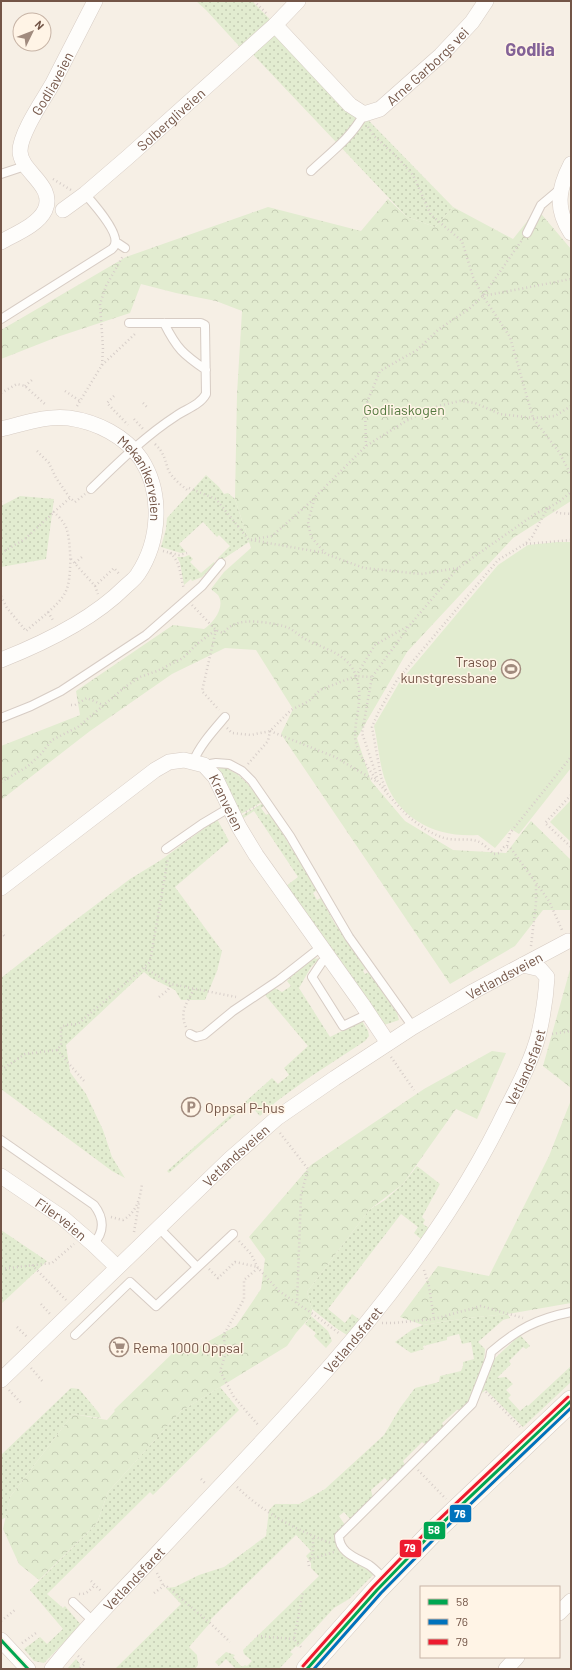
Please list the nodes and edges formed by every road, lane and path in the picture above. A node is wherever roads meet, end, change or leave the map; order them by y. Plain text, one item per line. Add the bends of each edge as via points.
1 (95, 1) edge
2 (254, 1) edge
3 (298, 1) edge
4 (486, 1) edge
5 (275, 24) junction
6 (363, 116) junction
7 (571, 164) edge
8 (26, 166) junction
9 (311, 171) dead end
10 (1, 174) edge
11 (38, 180) junction
12 (560, 189) junction
13 (82, 196) junction
14 (63, 210) dead end
15 (527, 233) joint
16 (571, 233) edge
17 (1, 242) edge
18 (116, 242) junction
19 (125, 248) dead end
20 (120, 263) dead end
21 (571, 279) edge
22 (483, 296) junction
23 (1, 319) edge
24 (129, 323) dead end
25 (144, 323) junction
26 (164, 323) junction
27 (102, 366) junction
28 (206, 370) junction
29 (33, 379) dead end
30 (25, 386) junction
31 (65, 391) dead end
32 (1, 393) edge
33 (114, 396) dead end
34 (80, 401) junction
35 (143, 403) dead end
36 (571, 406) edge
37 (147, 407) dead end
38 (50, 409) dead end
39 (69, 418) junction
40 (533, 418) junction
41 (134, 419) dead end
42 (128, 425) dead end
43 (1, 429) edge
44 (149, 436) junction
45 (366, 446) junction
46 (132, 449) junction
47 (37, 451) dead end
48 (571, 475) edge
49 (189, 488) dead end
50 (91, 489) joint
51 (187, 490) dead end
52 (571, 492) edge
53 (315, 497) junction
54 (70, 498) junction
55 (548, 507) junction
56 (54, 512) junction
57 (571, 514) edge
58 (249, 540) junction
59 (571, 540) edge
60 (526, 544) junction
61 (1, 553) edge
62 (187, 553) dead end
63 (326, 554) junction
64 (82, 557) dead end
65 (71, 558) junction
66 (76, 563) junction
67 (221, 563) dead end
68 (111, 564) dead end
69 (114, 568) junction
70 (458, 568) junction
71 (123, 577) dead end
72 (95, 586) junction
73 (1, 596) edge
74 (100, 599) dead end
75 (187, 600) junction
76 (410, 625) junction
77 (216, 630) junction
78 (1, 660) edge
79 (356, 676) junction
80 (372, 677) junction
81 (70, 705) dead end
82 (103, 706) junction
83 (1, 718) edge
84 (223, 719) junction
85 (270, 731) junction
86 (571, 758) edge
87 (199, 764) junction
88 (242, 771) junction
89 (1, 782) edge
90 (378, 782) junction
91 (387, 792) junction
92 (571, 795) edge
93 (267, 801) junction
94 (232, 813) junction
95 (507, 846) junction
96 (571, 847) edge
97 (168, 848) joint
98 (536, 883) junction
99 (1, 888) edge
100 (1, 932) edge
101 (6, 938) dead end
102 (568, 941) joint
103 (531, 947) dead end
104 (325, 953) junction
105 (523, 965) junction
106 (145, 968) junction
107 (170, 984) junction
108 (194, 989) junction
109 (159, 997) dead end
110 (251, 999) junction
111 (368, 1014) junction
112 (413, 1027) junction
113 (571, 1031) edge
114 (190, 1034) joint
115 (547, 1035) dead end
116 (388, 1048) junction
117 (56, 1050) junction
118 (1, 1070) edge
119 (84, 1081) dead end
120 (414, 1090) dead end
121 (278, 1131) dead end
122 (1, 1140) edge
123 (1, 1176) edge
124 (142, 1184) dead end
125 (139, 1203) junction
126 (101, 1214) junction
127 (158, 1227) junction
128 (233, 1234) joint
129 (133, 1239) dead end
130 (88, 1240) junction
131 (200, 1264) junction
132 (32, 1265) junction
133 (423, 1266) dead end
134 (117, 1267) junction
135 (1, 1268) edge
136 (258, 1268) junction
137 (67, 1302) dead end
138 (297, 1303) junction
139 (41, 1304) dead end
140 (571, 1312) edge
141 (53, 1317) dead end
142 (434, 1319) junction
143 (380, 1322) dead end
144 (534, 1322) junction
145 (17, 1327) dead end
146 (75, 1335) dead end
147 (29, 1339) dead end
148 (352, 1342) junction
149 (29, 1366) dead end
150 (44, 1383) dead end
151 (4, 1384) edge
152 (479, 1385) junction
153 (571, 1401) edge
154 (22, 1404) dead end
155 (523, 1431) dead end
156 (268, 1435) junction
157 (412, 1464) junction
158 (201, 1479) dead end
159 (204, 1482) dead end
160 (234, 1484) dead end
161 (448, 1501) dead end
162 (313, 1536) junction
163 (343, 1549) junction
164 (310, 1559) junction
165 (309, 1566) dead end
166 (156, 1569) dead end
167 (386, 1581) junction
168 (93, 1583) dead end
169 (163, 1585) junction
170 (303, 1592) dead end
171 (154, 1593) dead end
172 (73, 1598) joint
173 (571, 1601) edge
174 (16, 1609) dead end
175 (560, 1612) edge
176 (1, 1621) edge
177 (94, 1622) junction
178 (36, 1632) dead end
179 (257, 1636) dead end
180 (294, 1639) junction
181 (230, 1642) dead end
182 (6, 1644) edge
183 (301, 1648) dead end
184 (76, 1654) dead end
185 (516, 1658) edge
186 (28, 1669) edge
187 (52, 1669) edge
188 (79, 1669) edge
189 (307, 1669) edge
190 (506, 1669) edge

1 - 8 street, Godliaveien via 20,144 19,152
2 - 5 path
3 - 5 street, Solbergliveien
4 - 6 street, Arne Garborgs vei via 472,22 441,55 380,109
5 - 6 street
5 - 13 street, Solbergliveien
6 - 9 lane via 347,138
6 - 22 path via 374,136 413,175 431,215 462,241 473,277
7 - 12 street
8 - 10 lane
8 - 11 street, Godliaveien
11 - 13 path via 51,178
11 - 17 street, Godliaveien via 46,196 45,210 37,220
12 - 15 lane via 541,204
12 - 16 street via 561,212
13 - 14 street, Solbergliveien
13 - 18 lane via 108,223
15 - 22 path
18 - 19 lane
18 - 23 lane via 112,249
20 - 27 path via 106,286 100,304 104,348
21 - 22 path
22 - 40 path via 510,337
22 - 45 path via 439,329 417,350 380,371 365,407
24 - 25 lane
25 - 26 lane
25 - 27 path
26 - 28 lane via 181,352
26 - 28 lane via 205,325
27 - 34 path
28 - 44 lane via 206,390 202,399
29 - 30 path
30 - 32 path via 17,384
30 - 38 path
31 - 34 path
33 - 42 path via 107,403
34 - 39 path
35 - 37 path
36 - 40 path via 555,416
39 - 43 street, Mekanikerveien via 41,420
39 - 46 street, Mekanikerveien via 107,430
40 - 45 path via 500,414 475,403 460,401 438,406 406,421
40 - 48 path via 559,452
41 - 44 path
44 - 46 lane
44 - 51 path via 163,453 171,474
45 - 53 path
46 - 50 lane
46 - 78 street, Mekanikerveien via 148,475 156,514 150,552 137,575 100,609 40,644
47 - 54 path via 49,463
49 - 58 path via 216,499
50 - 54 path via 75,502
52 - 55 path
53 - 58 path via 272,536
53 - 63 path via 308,522 311,537
54 - 56 path
55 - 57 path via 558,513
55 - 60 path
55 - 70 path
56 - 61 path via 25,539
56 - 65 path via 67,530
58 - 63 path
59 - 60 path
60 - 91 path via 498,560 397,680 378,713 372,727 381,778
62 - 75 path via 170,553 179,567
63 - 70 path via 364,568 421,574
64 - 66 path
65 - 66 path
65 - 73 path via 66,592 26,631 7,608
66 - 72 path
67 - 75 lane
68 - 69 path
69 - 71 path
69 - 72 path
70 - 76 path
72 - 74 path
75 - 77 path
75 - 83 lane via 146,635 84,677 31,706
76 - 79 path via 375,645
76 - 80 path
77 - 79 path via 223,633 232,625 243,622 279,624 337,653 348,663
77 - 82 path via 183,658 140,677
77 - 84 path via 202,691
79 - 80 path
79 - 85 path via 320,690 309,701 291,710
79 - 90 path via 360,699 355,737 360,753
80 - 90 path via 362,733
81 - 82 path via 87,698
82 - 89 path via 78,726 52,740 27,767
84 - 85 path via 232,733 251,735
84 - 87 lane via 196,755
85 - 88 path via 268,741
85 - 90 path via 336,757
86 - 95 path via 510,833
87 - 88 lane via 229,764
87 - 94 street, Kranveien via 215,777
87 - 99 street via 184,760 169,762 155,770
88 - 93 lane
90 - 91 path
91 - 95 path via 404,812 434,834 456,841 479,842 494,854
92 - 96 path via 545,823
93 - 94 path
93 - 112 lane via 312,871 340,922
94 - 97 lane
94 - 104 street, Kranveien via 256,855
95 - 98 path
97 - 106 path via 150,962
98 - 102 path via 549,901
98 - 103 path
100 - 101 path
102 - 105 street, Vetlandsveien
104 - 110 lane
104 - 111 street, Kranveien
104 - 111 lane via 312,977 343,1026
105 - 112 street, Vetlandsveien
105 - 148 street, Vetlandsfaret via 540,969 547,977 546,999 539,1034 529,1062 490,1143 449,1211 411,1267
106 - 107 path
106 - 117 path via 78,1024 61,1027 61,1045
107 - 108 path
107 - 109 path via 168,990
108 - 110 path
108 - 114 path via 182,1018
110 - 114 lane via 232,1011 204,1035 196,1037
111 - 116 street, Kranveien
112 - 116 street, Vetlandsveien
113 - 115 path
116 - 120 path
116 - 127 street, Vetlandsveien via 335,1078 278,1118
117 - 118 path via 25,1054
117 - 119 path
121 - 138 path via 308,1169 301,1195
122 - 126 lane via 89,1201
123 - 130 street, Filerveien via 63,1218
124 - 125 path
125 - 126 path via 123,1220
125 - 129 path
126 - 130 lane via 100,1235
127 - 131 lane
127 - 134 street, Vetlandsveien
128 - 131 lane
128 - 136 path via 251,1254
130 - 132 path via 56,1261 46,1265
130 - 134 street, Filerveien
131 - 136 path via 218,1278 235,1262
131 - 146 lane via 156,1306 130,1282
132 - 135 path
132 - 137 path
133 - 142 path
134 - 151 street, Vetlandsveien
136 - 138 path via 279,1291
136 - 156 path via 244,1280 244,1299 224,1334 224,1356 220,1371 241,1406
138 - 148 path
139 - 141 path
140 - 144 lane
142 - 143 path
142 - 144 path via 481,1306
144 - 152 lane via 511,1334 491,1352
145 - 147 path
148 - 156 street, Vetlandsfaret
149 - 150 path
151 - 154 path
152 - 155 path
152 - 157 lane via 472,1404
153 - 167 main road via 449,1516
156 - 177 street, Vetlandsfaret
157 - 161 path
157 - 163 lane via 339,1536
158 - 159 path
160 - 162 path via 267,1511
162 - 163 path
162 - 164 path via 313,1552
163 - 164 path
163 - 167 lane via 370,1566
164 - 165 path via 307,1561
166 - 169 path
167 - 189 main road
168 - 172 path via 88,1592
169 - 171 path
169 - 181 path
170 - 180 path
172 - 177 lane
173 - 175 street
174 - 176 path
177 - 187 street, Vetlandsfaret
178 - 182 path
179 - 180 path
180 - 183 path
182 - 186 street
184 - 188 path via 85,1663
185 - 190 street

